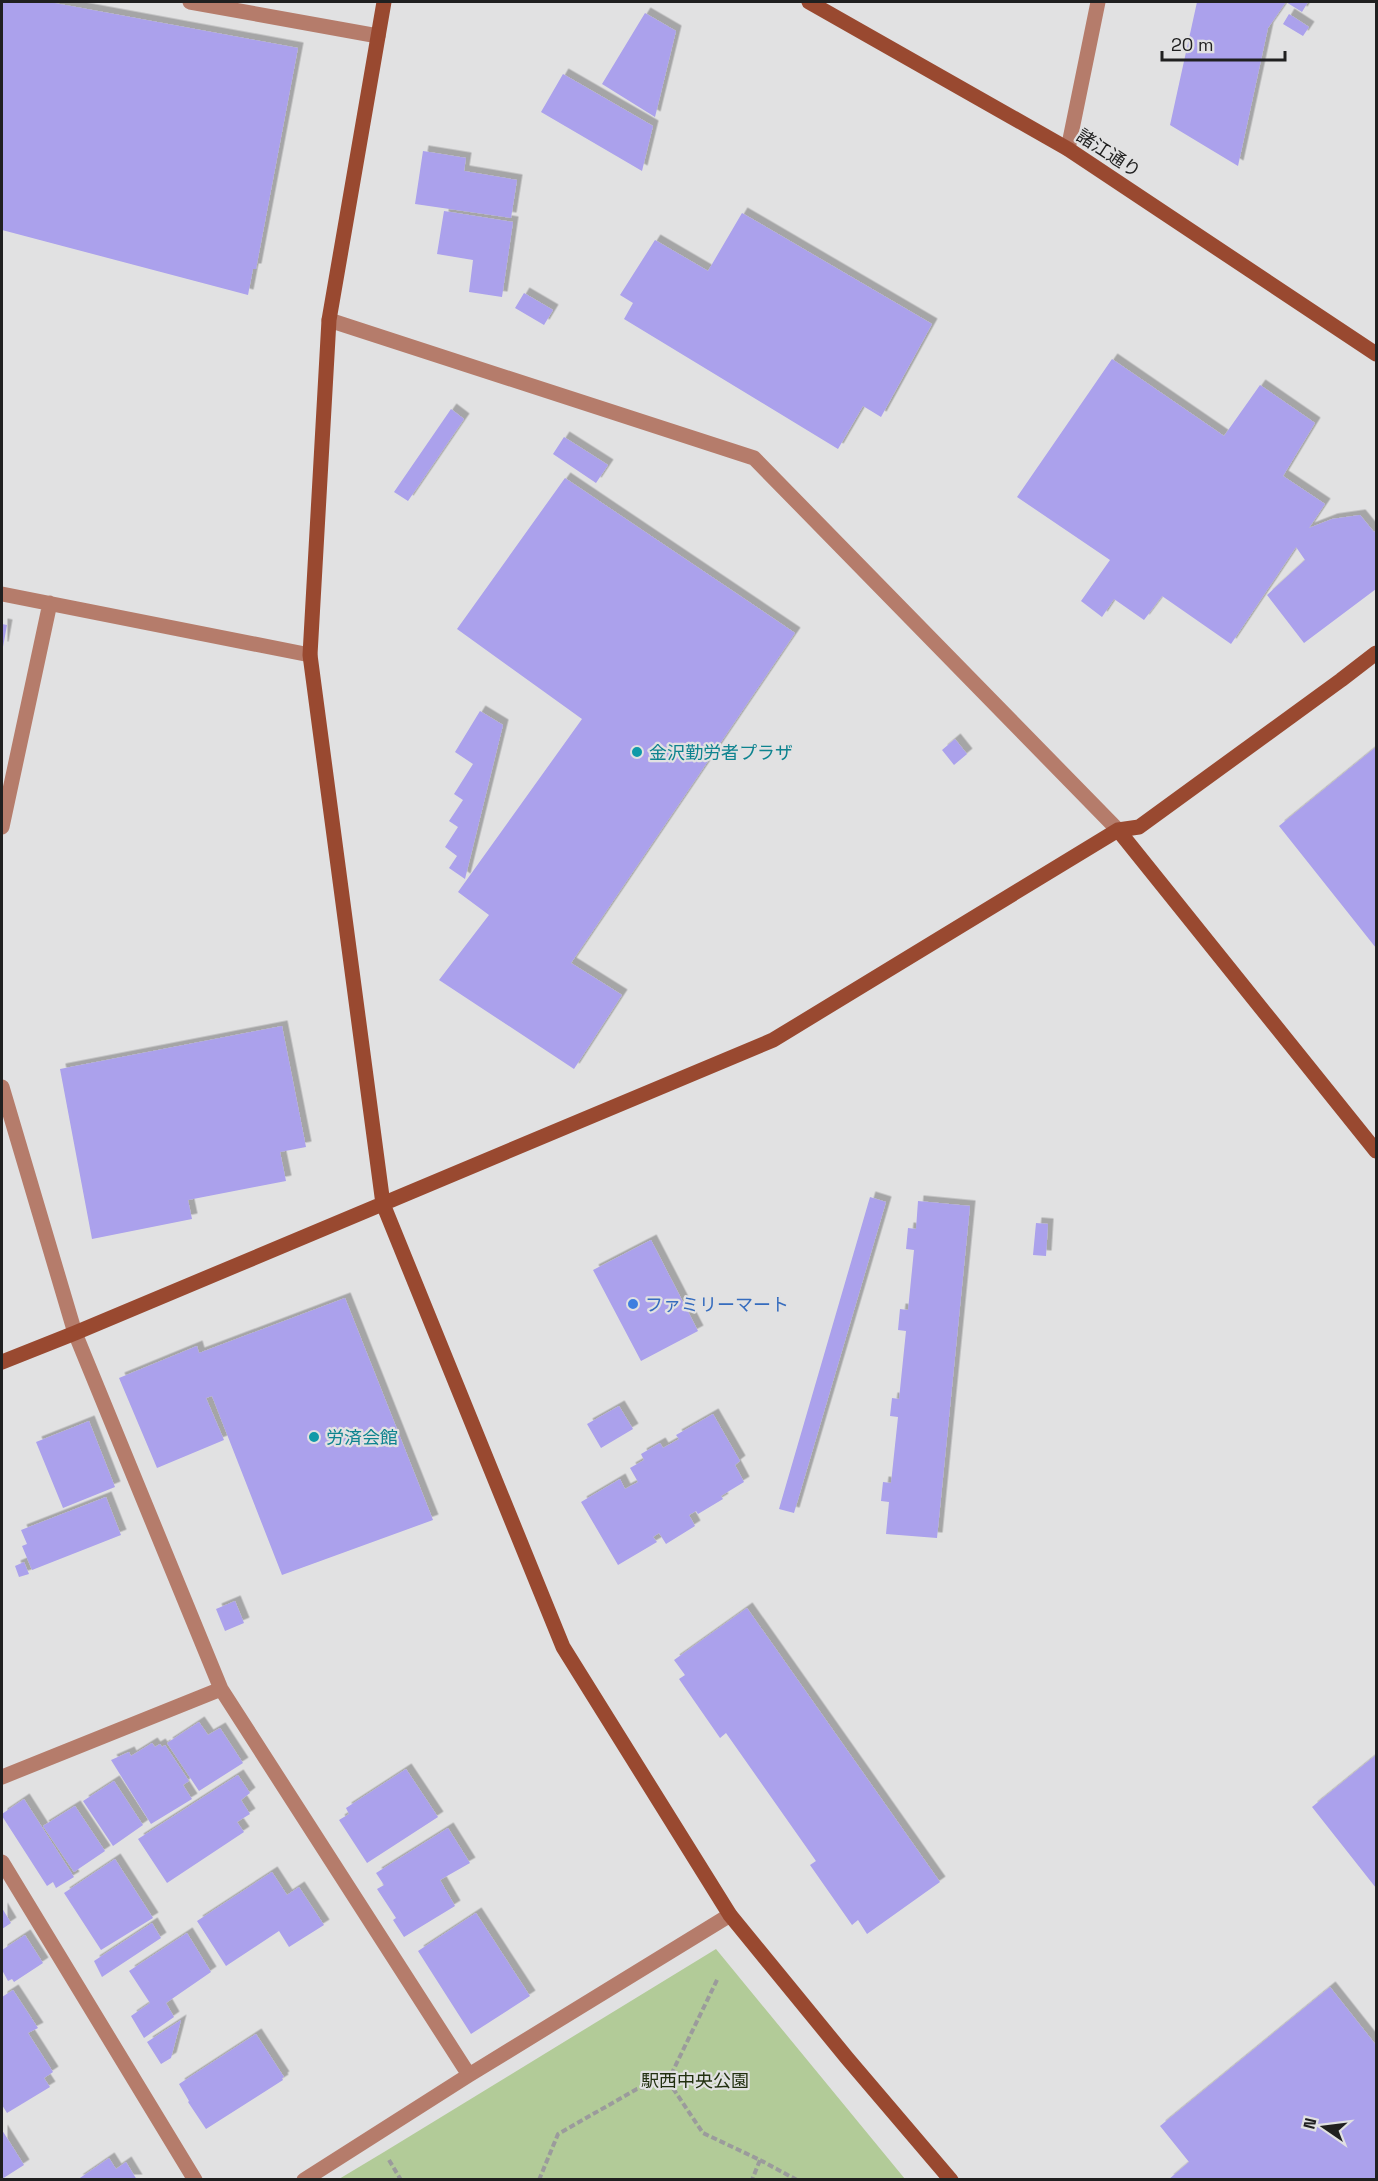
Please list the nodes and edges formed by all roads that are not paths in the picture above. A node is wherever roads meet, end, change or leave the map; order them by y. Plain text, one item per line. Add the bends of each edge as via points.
1 (190, 2) edge
2 (384, 2) edge
3 (809, 2) edge
4 (1098, 2) edge
5 (378, 36) junction
6 (1068, 149) junction
7 (329, 321) junction
8 (1377, 354) edge
9 (2, 594) edge
10 (51, 603) junction
11 (1377, 653) edge
12 (310, 655) junction
13 (2, 827) edge
14 (1118, 830) junction
15 (2, 1087) edge
16 (1377, 1151) edge
17 (383, 1204) junction
18 (75, 1333) junction
19 (2, 1362) edge
20 (222, 1689) junction
21 (2, 1777) edge
22 (2, 1862) edge
23 (730, 1915) junction
24 (469, 2075) junction
25 (195, 2180) edge
26 (304, 2180) edge
27 (951, 2180) edge

1 - 5 street
2 - 5 street
3 - 6 street, 諸江通り
4 - 6 street
5 - 7 street
6 - 8 street, 諸江通り
7 - 12 street
7 - 14 street via 754,458
9 - 10 street
10 - 12 street
10 - 13 street
11 - 14 street via 1139,827
12 - 17 street
14 - 16 street
14 - 17 street via 773,1040
15 - 18 street
17 - 18 street
17 - 23 street via 564,1647
18 - 19 street
18 - 20 street
20 - 21 street
20 - 24 street
22 - 25 street
23 - 24 street
23 - 27 street
24 - 26 street

